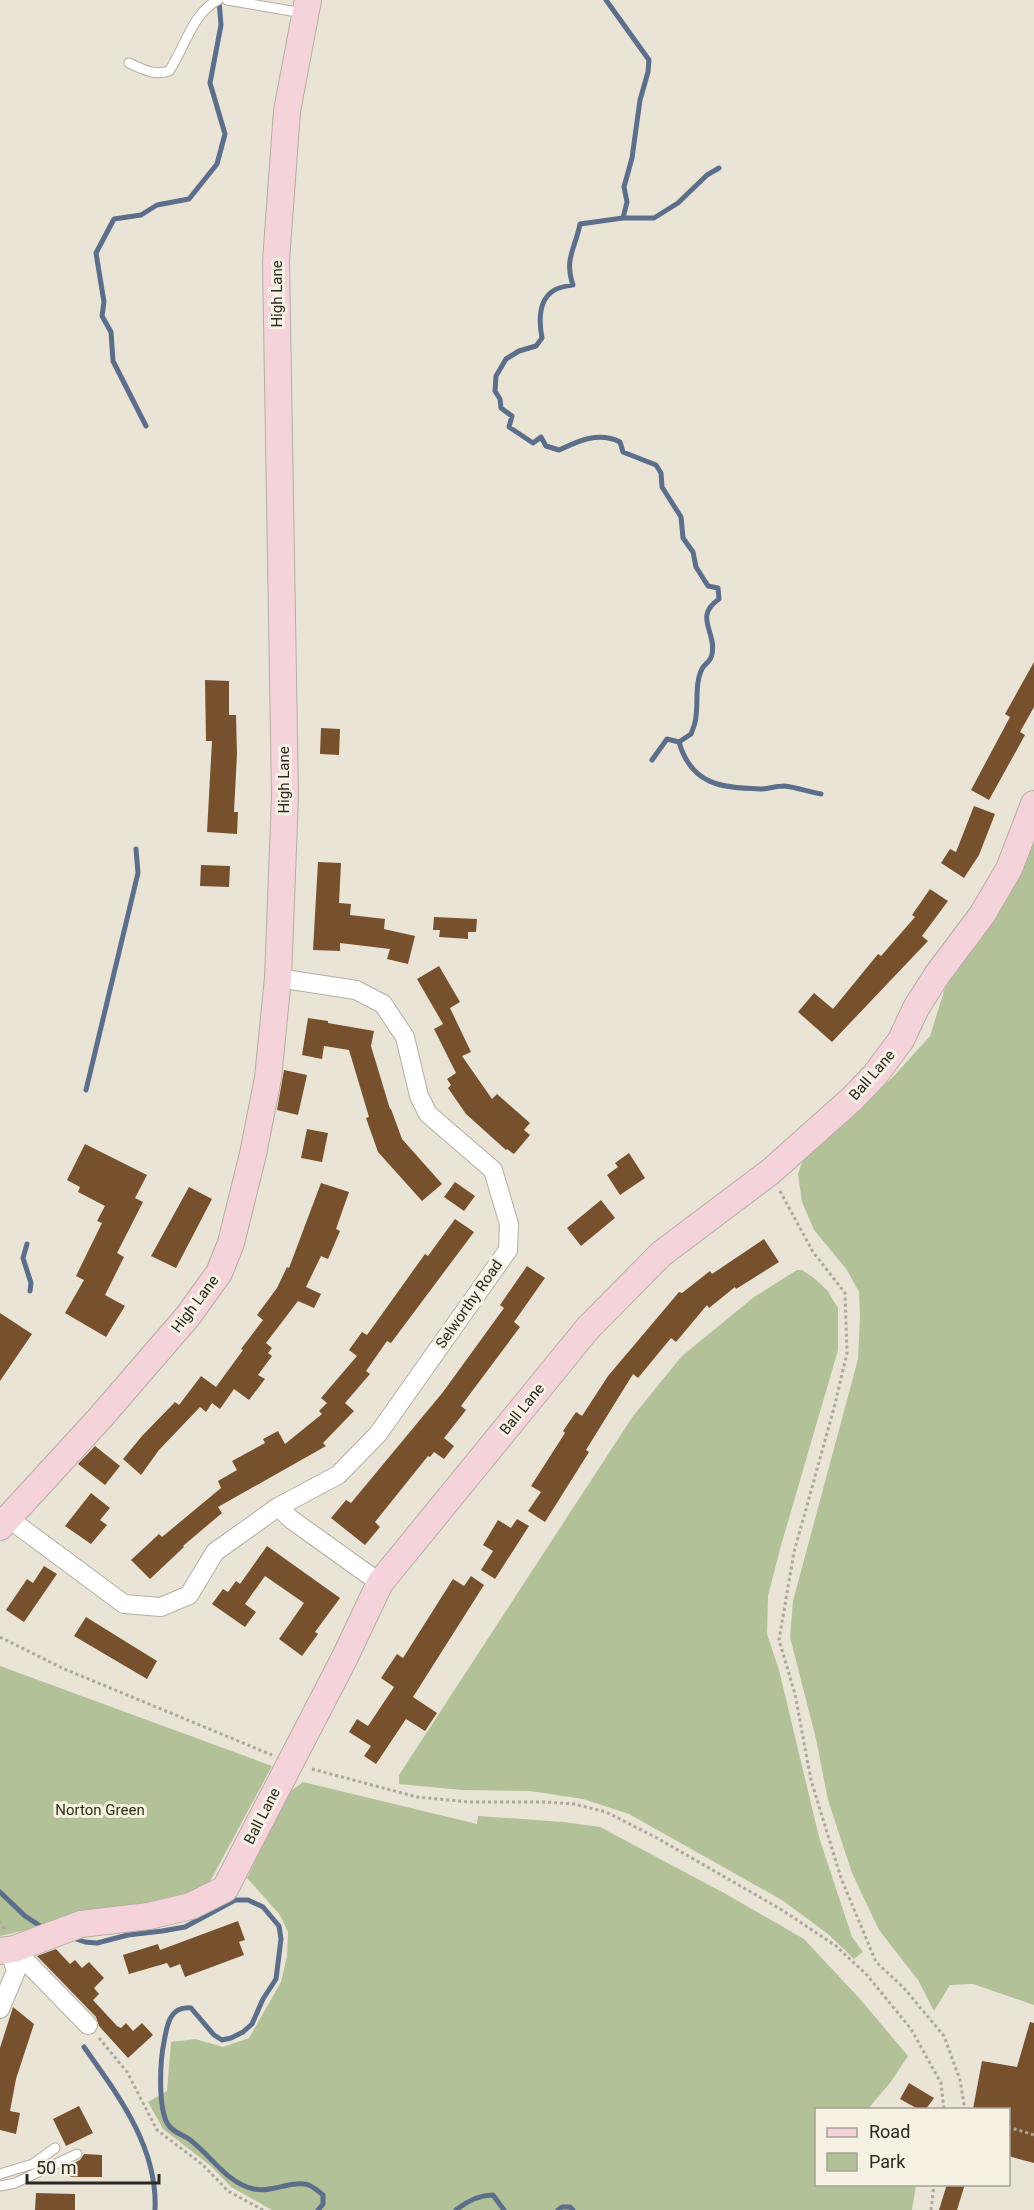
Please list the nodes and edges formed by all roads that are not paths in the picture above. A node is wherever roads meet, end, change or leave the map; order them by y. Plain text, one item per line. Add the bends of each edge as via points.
1 (218, 0) edge
2 (227, 0) edge
3 (307, 7) edge
4 (129, 63) dead end
5 (1034, 804) edge
6 (278, 978) junction
7 (278, 1507) junction
8 (4, 1522) edge
9 (380, 1582) junction
10 (14, 1948) edge
11 (0, 2009) edge
12 (88, 2025) road end
13 (55, 2148) dead end
14 (77, 2154) dead end
15 (0, 2174) edge
16 (0, 2186) edge

1 - 4 lane via 199,16 169,71 152,73
2 - 3 lane
3 - 6 main road, High Lane via 287,111 276,261 285,796
5 - 9 main road, Ball Lane via 1009,869 875,1075 770,1172 661,1254 588,1328
6 - 7 street, Selworthy Road via 356,990 383,1004 405,1037 419,1096 428,1114 493,1170 509,1224 508,1250 378,1434 338,1475
6 - 8 main road, High Lane via 268,1078 253,1154 231,1243 219,1273 188,1316
7 - 8 street, Selworthy Road via 215,1552 189,1595 161,1607 124,1604
7 - 9 street
9 - 10 main road, Ball Lane via 225,1889 191,1906 149,1916 81,1924
10 - 11 street via 16,1971
10 - 12 street
13 - 15 lane via 33,2164
14 - 16 lane

